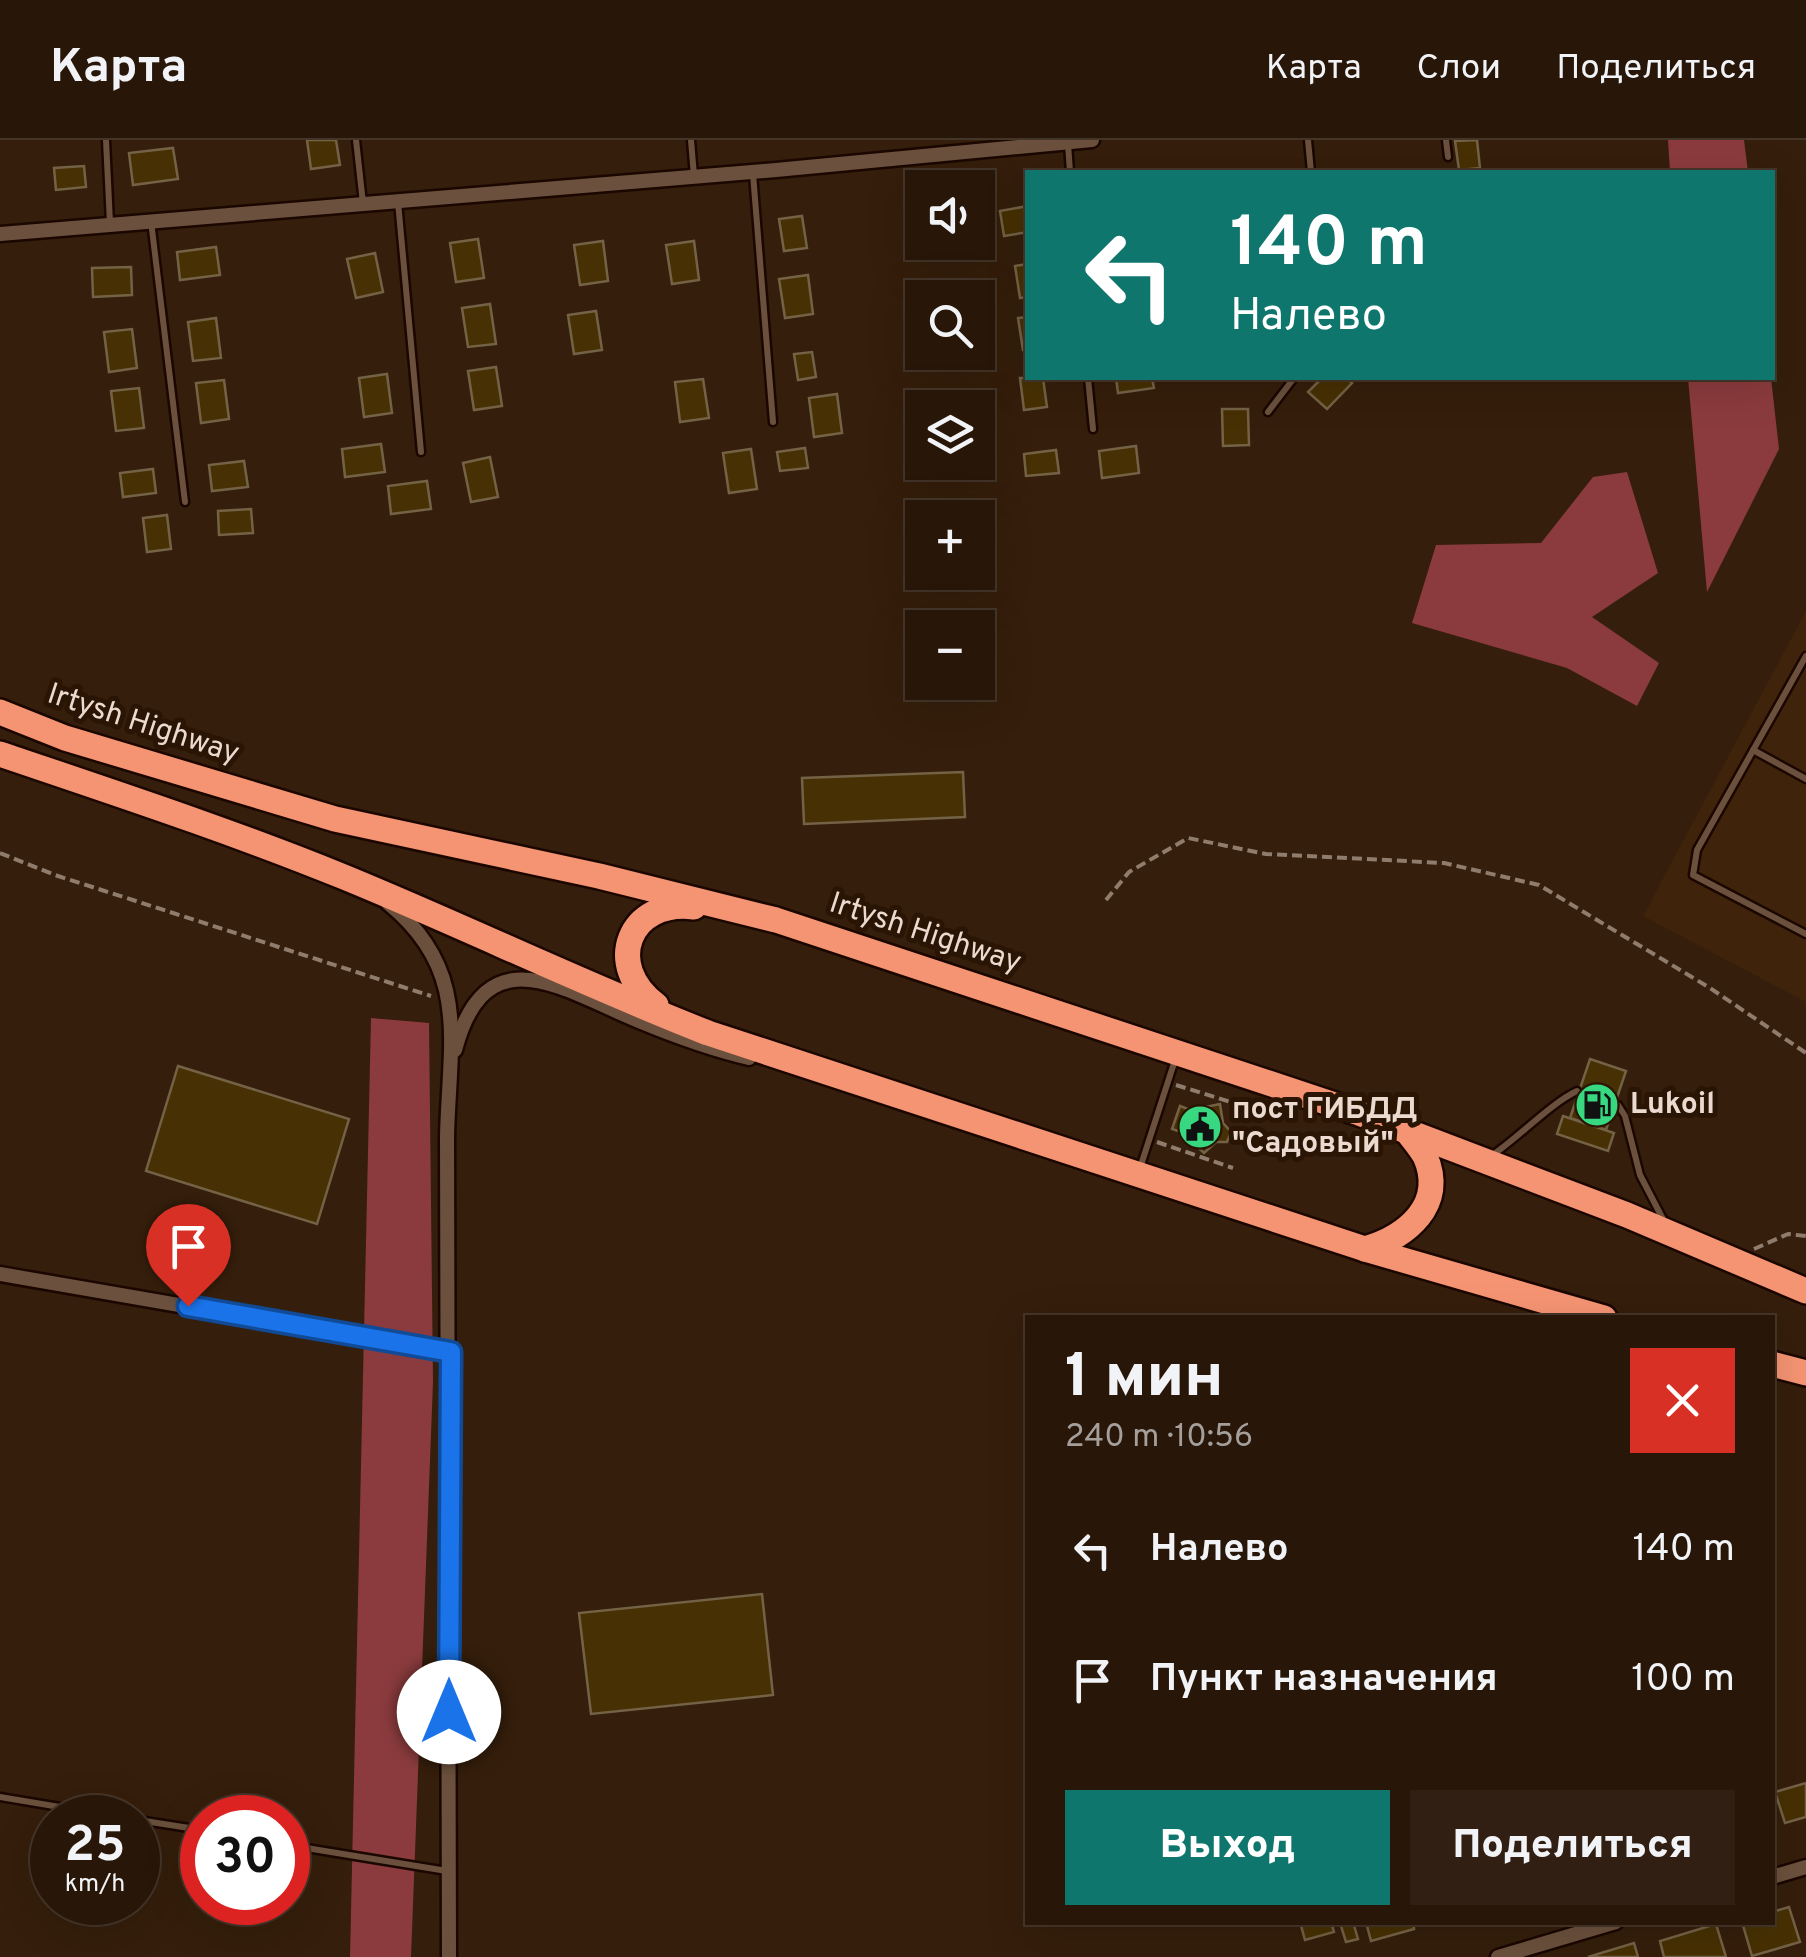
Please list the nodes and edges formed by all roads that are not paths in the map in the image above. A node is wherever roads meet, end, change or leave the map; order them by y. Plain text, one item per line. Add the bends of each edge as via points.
1 (106, 140) edge
2 (356, 140) edge
3 (691, 140) edge
4 (1092, 140) edge
5 (1308, 140) edge
6 (1446, 140) edge
7 (1067, 141) edge
8 (1448, 157) dead end
9 (1070, 170) edge
10 (1311, 170) edge
11 (753, 172) junction
12 (694, 177) junction
13 (398, 202) junction
14 (363, 204) junction
15 (151, 220) junction
16 (110, 223) junction
17 (0, 234) edge
18 (1088, 380) edge
19 (1292, 380) edge
20 (1268, 412) dead end
21 (773, 422) dead end
22 (1093, 429) dead end
23 (422, 452) dead end
24 (185, 502) dead end
25 (1805, 659) edge
26 (0, 712) edge
27 (1753, 750) junction
28 (0, 754) edge
29 (1806, 779) edge
30 (344, 877) junction
31 (744, 912) junction
32 (1806, 934) edge
33 (708, 1033) junction
34 (1178, 1050) junction
35 (448, 1075) junction
36 (857, 1084) junction
37 (1577, 1091) dead end
38 (1618, 1105) dead end
39 (1406, 1130) junction
40 (1486, 1160) junction
41 (1138, 1174) junction
42 (1671, 1232) junction
43 (1365, 1249) junction
44 (0, 1274) edge
45 (1806, 1291) edge
46 (1594, 1315) edge
47 (451, 1352) junction
48 (1775, 1365) edge
49 (1806, 1373) edge
50 (0, 1797) edge
51 (30, 1802) edge
52 (310, 1848) edge
53 (1806, 1867) edge
54 (448, 1871) junction
55 (1775, 1876) edge
56 (1606, 1925) edge
57 (449, 1957) edge
58 (1498, 1957) edge

1 - 16 lane
2 - 14 lane
3 - 12 lane
4 - 7 street
5 - 10 lane
6 - 8 lane
7 - 9 lane
7 - 11 street
11 - 12 street
11 - 21 lane
12 - 13 street
13 - 14 street
13 - 23 lane
14 - 15 street
15 - 16 street
15 - 24 lane
16 - 17 street
18 - 22 lane
19 - 20 lane
25 - 27 lane
26 - 31 highway, Irtysh Highway via 334,819
27 - 29 lane
27 - 32 lane via 1697,850 1693,875
28 - 30 highway
30 - 33 highway
30 - 35 street via 382,899 436,956 450,1002
31 - 33 highway via 662,909 644,918 628,947 630,980 640,993
31 - 34 highway, Irtysh Highway
33 - 36 highway
34 - 39 highway, Irtysh Highway
34 - 41 lane
35 - 36 street via 476,998 522,979 555,985 718,1051
35 - 47 street
36 - 41 highway
37 - 40 lane
38 - 42 lane via 1640,1174
39 - 40 highway, Irtysh Highway
39 - 43 highway via 1425,1157 1429,1177 1421,1214 1391,1242
40 - 42 highway, Irtysh Highway
41 - 43 highway
42 - 45 highway, Irtysh Highway
43 - 46 highway
44 - 47 street
47 - 54 street
48 - 49 highway
50 - 51 lane
52 - 54 lane
53 - 55 street
54 - 57 street
56 - 58 street

